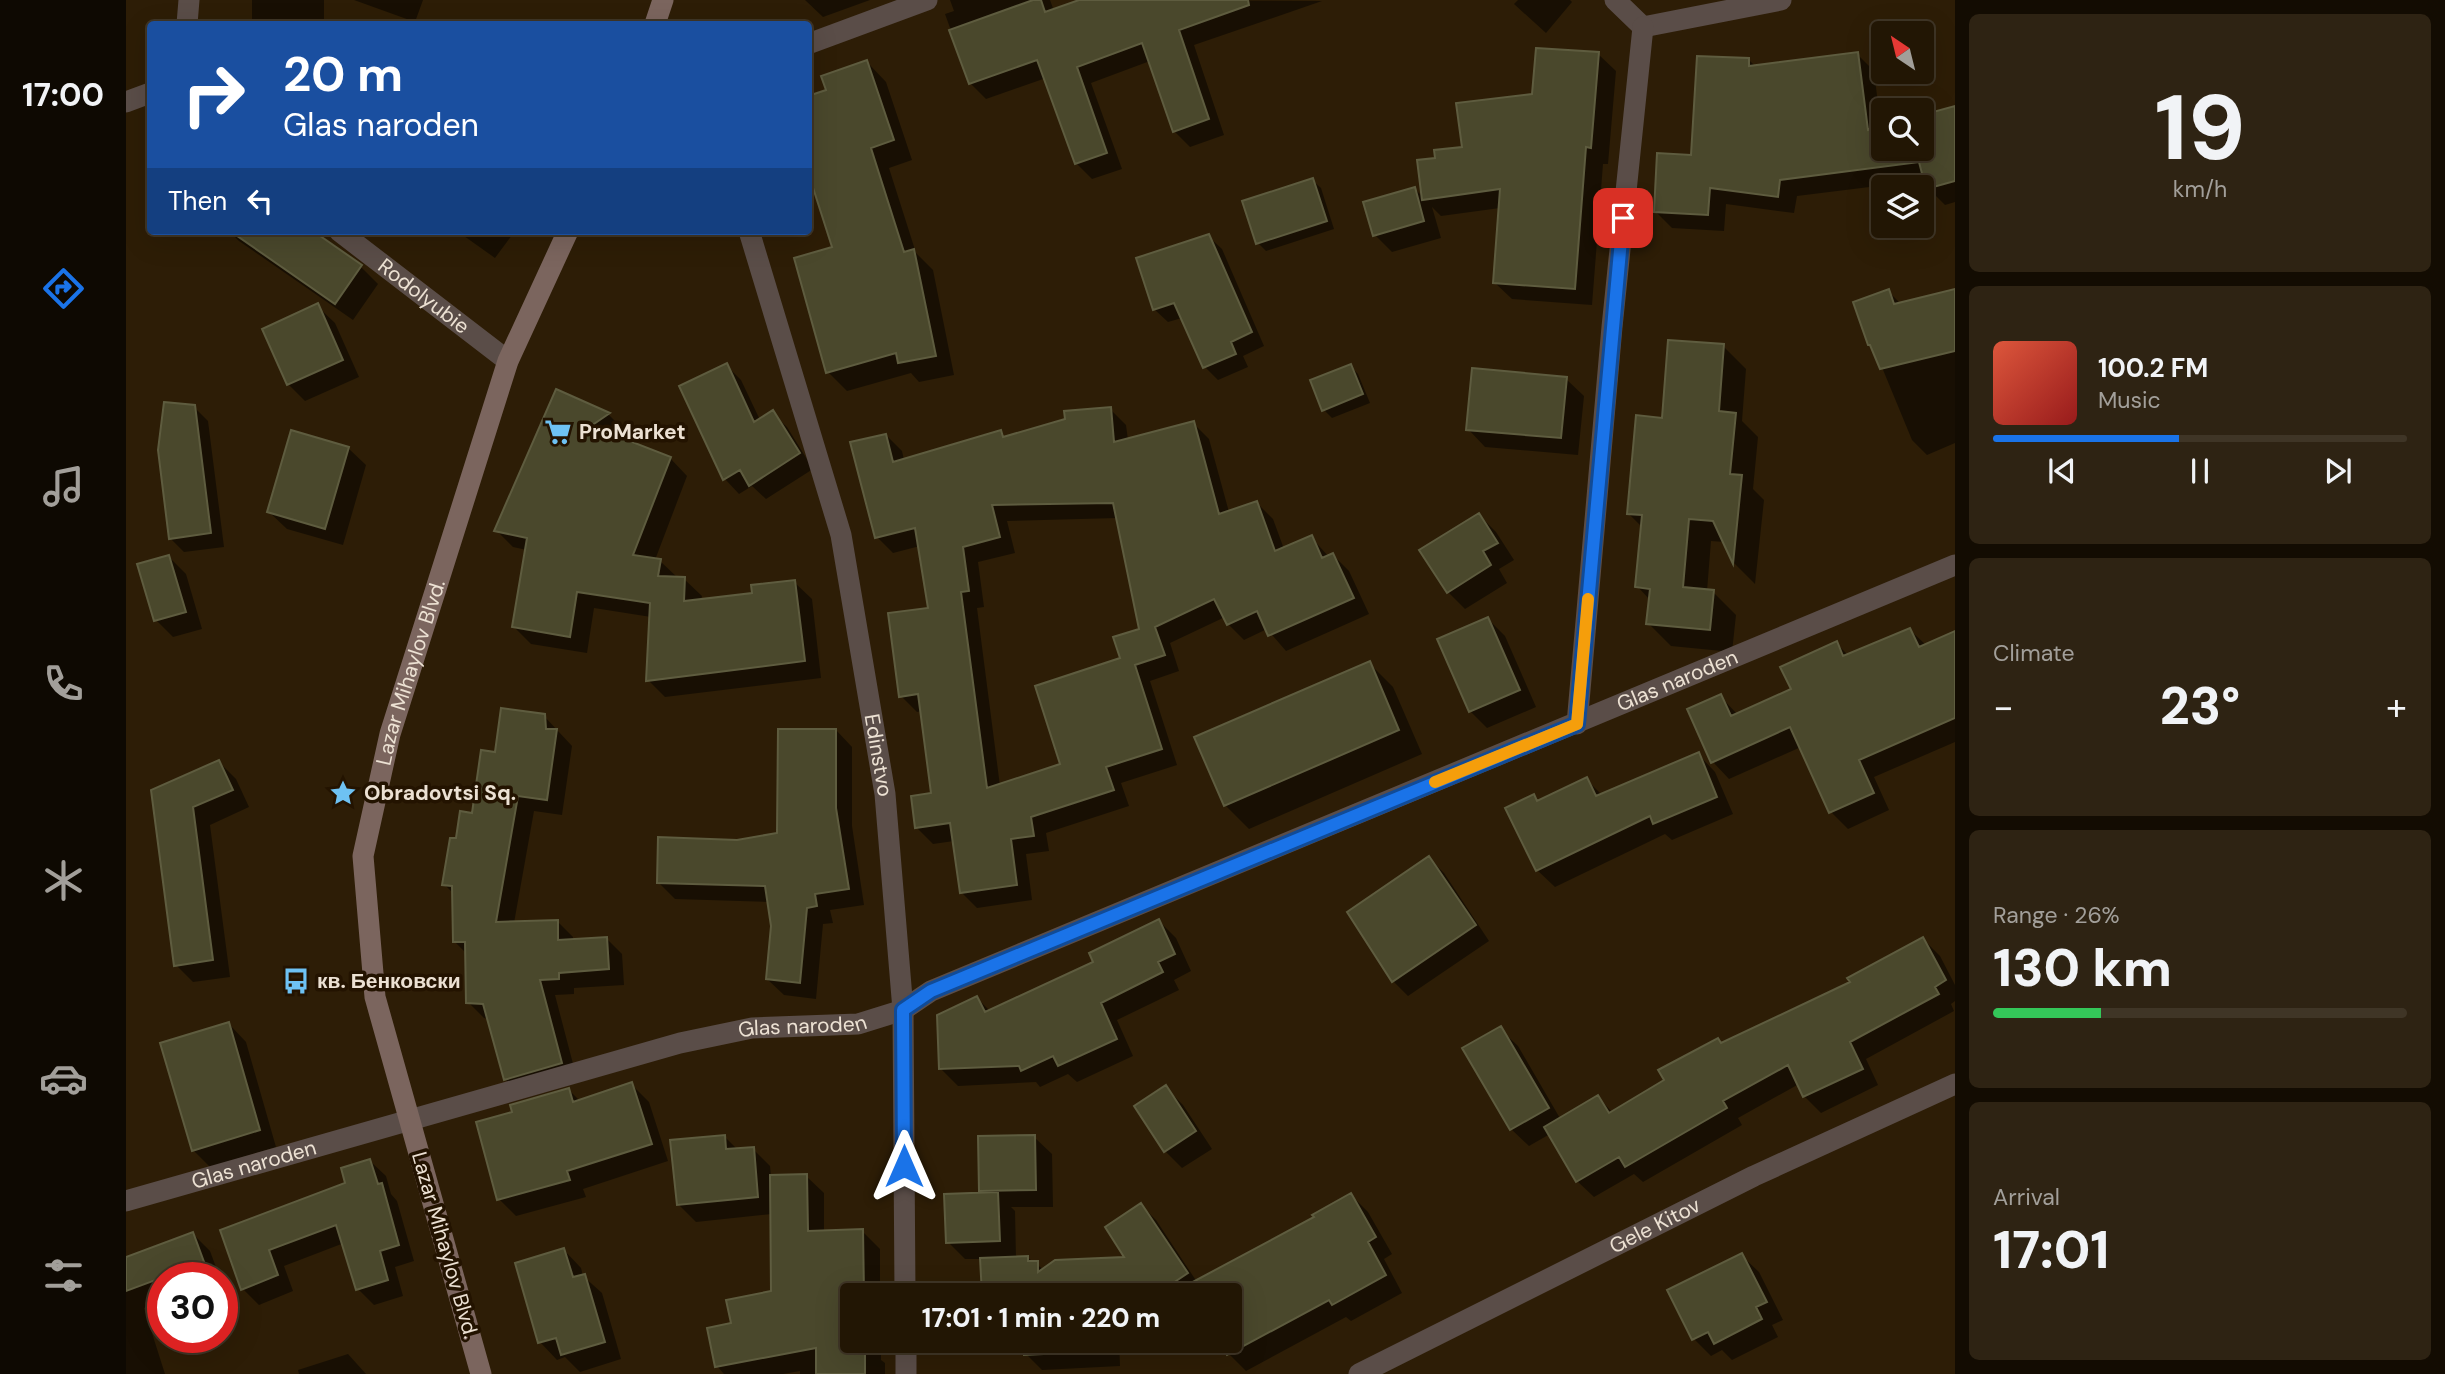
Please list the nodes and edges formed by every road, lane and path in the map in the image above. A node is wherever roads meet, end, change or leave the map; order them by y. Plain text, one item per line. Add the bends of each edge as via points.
1 (189, 0) edge
2 (663, 0) edge
3 (927, 0) edge
4 (1615, 0) edge
5 (1782, 0) edge
6 (187, 21) edge
7 (655, 21) edge
8 (1643, 27) junction
9 (812, 43) edge
10 (147, 94) edge
11 (126, 102) edge
12 (344, 235) edge
13 (566, 235) edge
14 (751, 235) edge
15 (508, 361) junction
16 (1955, 565) edge
17 (1577, 724) junction
18 (903, 1010) junction
19 (1955, 1084) edge
20 (410, 1120) junction
21 (126, 1201) edge
22 (905, 1283) edge
23 (906, 1353) edge
24 (481, 1374) edge
25 (906, 1374) edge
26 (1359, 1374) edge

1 - 6 street
2 - 7 street
3 - 9 street
4 - 8 street
5 - 8 street
8 - 17 street
10 - 11 street
12 - 15 street, Rodolyubie
13 - 15 street, Lazar Mihaylov Blvd.
14 - 18 street, Edinstvo via 841,535 885,794
15 - 20 street, Lazar Mihaylov Blvd. via 390,734 363,856 376,998
16 - 17 street, Glas naroden
17 - 18 street, Glas naroden via 931,991
18 - 20 street, Glas naroden via 858,1024 752,1028 680,1043
18 - 22 street, Edinstvo
19 - 26 street, Gele Kitov via 1754,1176
20 - 21 street, Glas naroden
20 - 24 street, Lazar Mihaylov Blvd.
23 - 25 street

